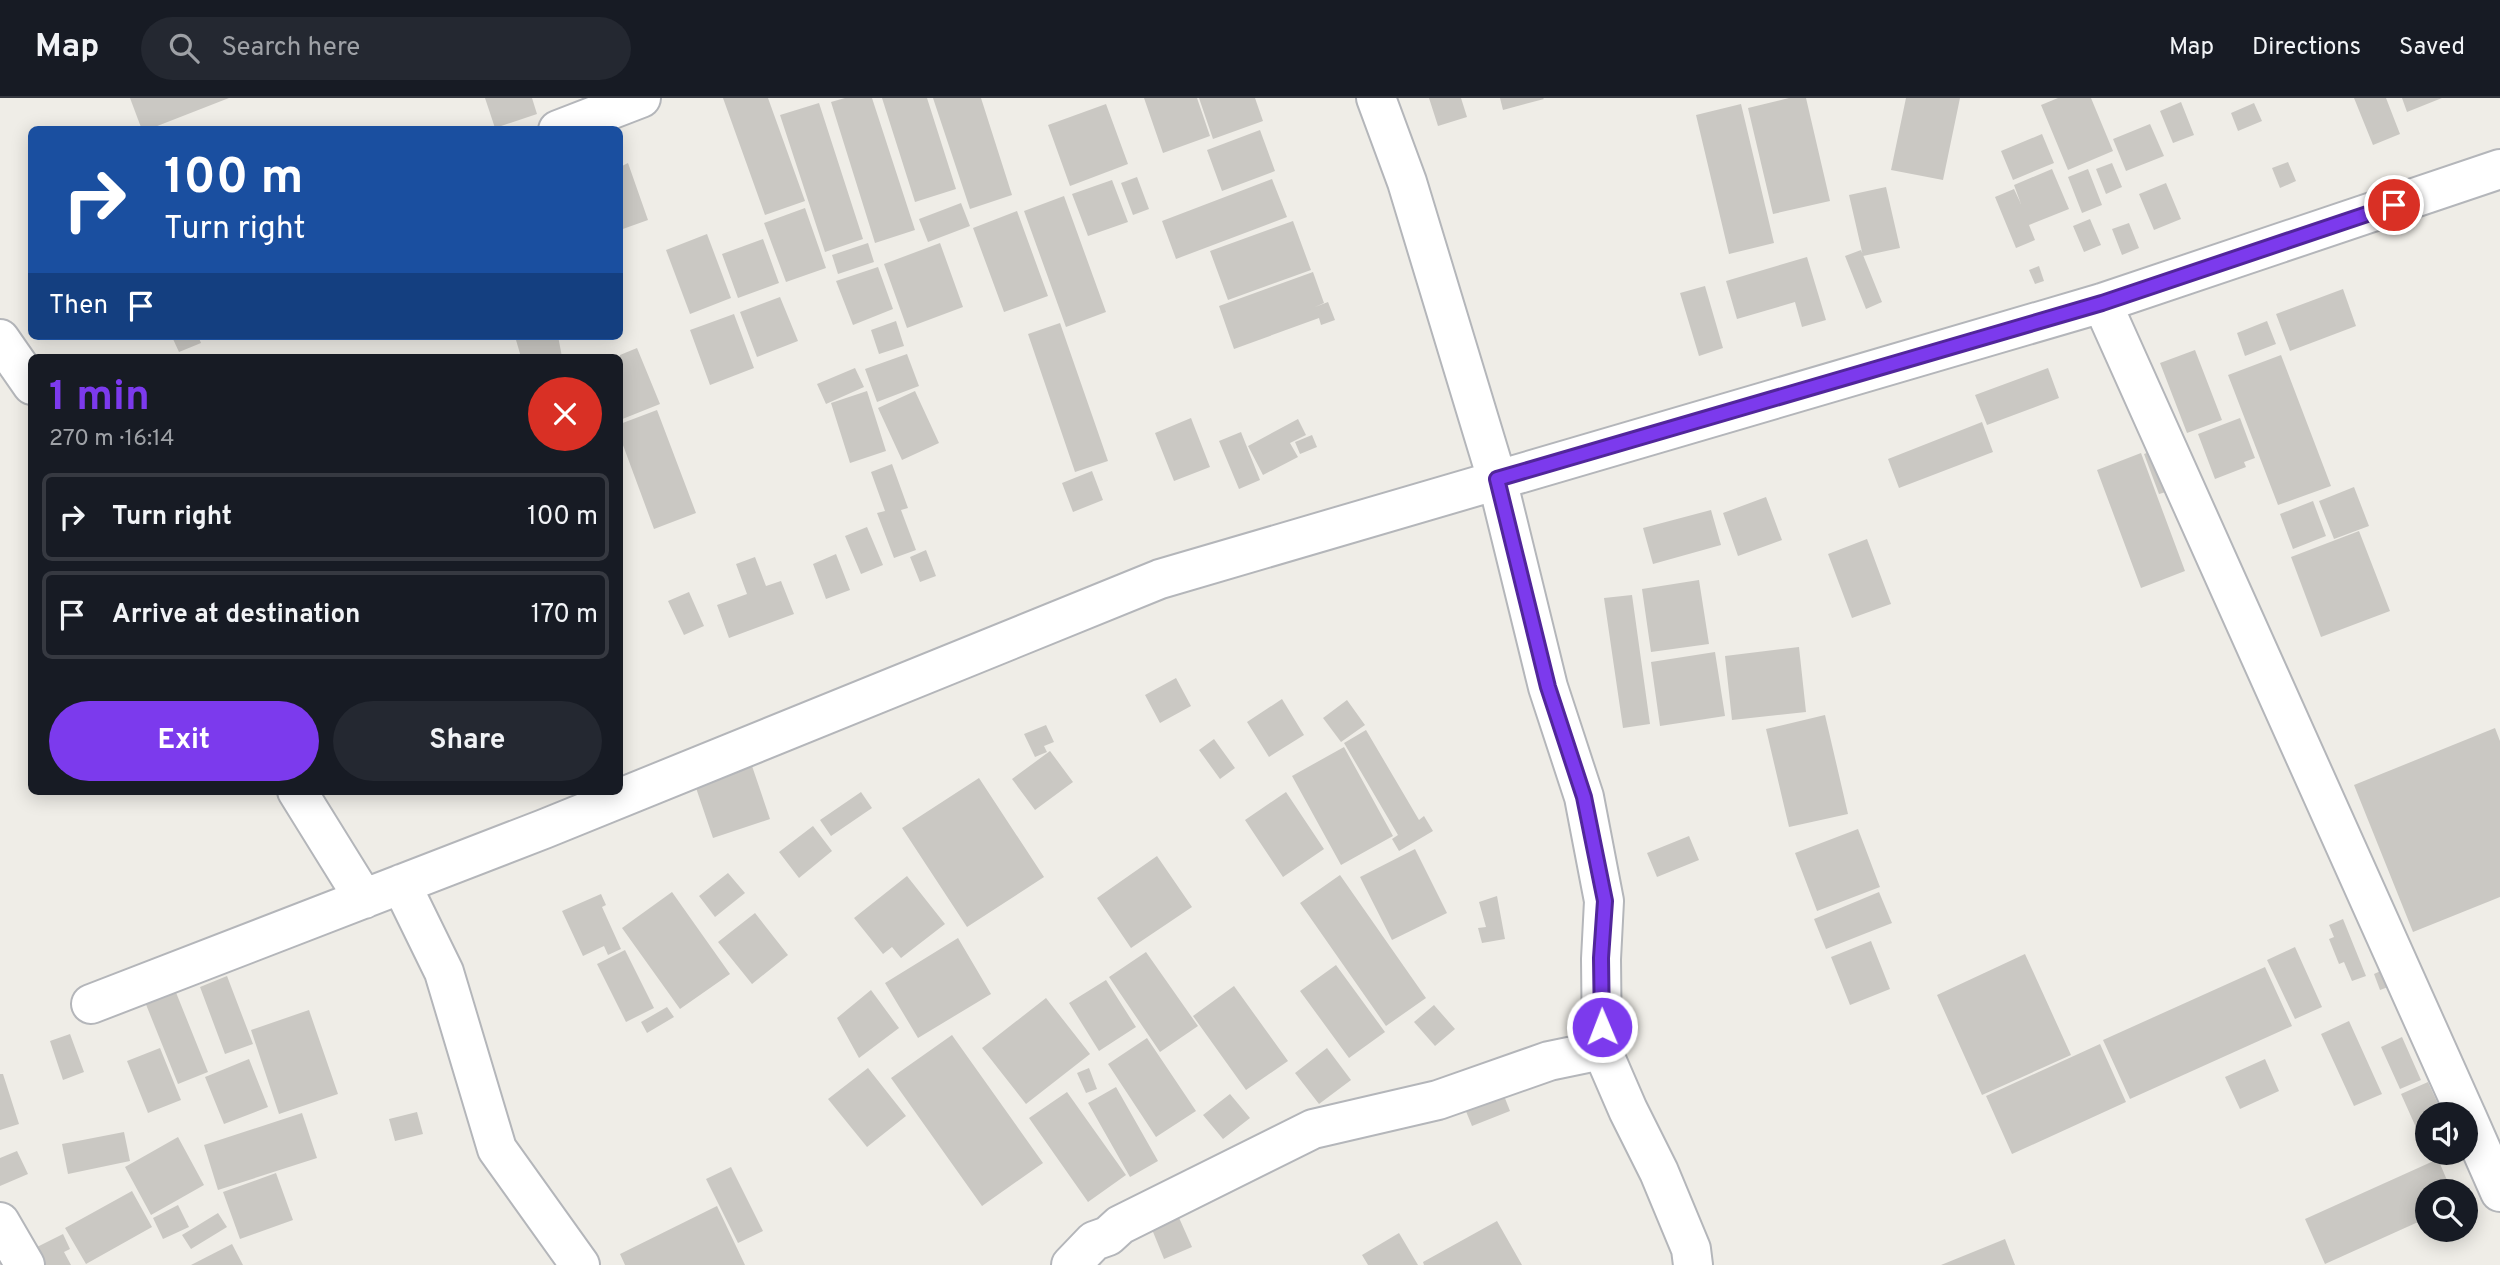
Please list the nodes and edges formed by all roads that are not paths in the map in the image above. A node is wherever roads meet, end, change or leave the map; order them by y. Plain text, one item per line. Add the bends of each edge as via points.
1 (641, 98) edge
2 (1376, 98) edge
3 (568, 126) edge
4 (2500, 169) edge
5 (2102, 303) junction
6 (0, 339) edge
7 (28, 378) edge
8 (1497, 479) junction
9 (299, 795) edge
10 (401, 884) junction
11 (363, 899) junction
12 (91, 1004) dead end
13 (1602, 1050) junction
14 (2460, 1102) edge
15 (2478, 1142) edge
16 (2500, 1192) edge
17 (0, 1222) edge
18 (25, 1265) edge
19 (580, 1265) edge
20 (1071, 1265) edge
21 (1693, 1265) edge

1 - 3 street
2 - 8 street via 1407,182
4 - 5 street
5 - 8 street
5 - 14 street
6 - 7 street
8 - 10 street via 1160,579
8 - 13 street via 1548,687 1584,797 1605,901
9 - 11 street
10 - 11 street
10 - 19 street via 444,972 497,1149
11 - 12 street
13 - 20 street via 1549,1061 1438,1100 1313,1129 1120,1225 1094,1241
13 - 21 street via 1660,1172
15 - 16 street
17 - 18 street

